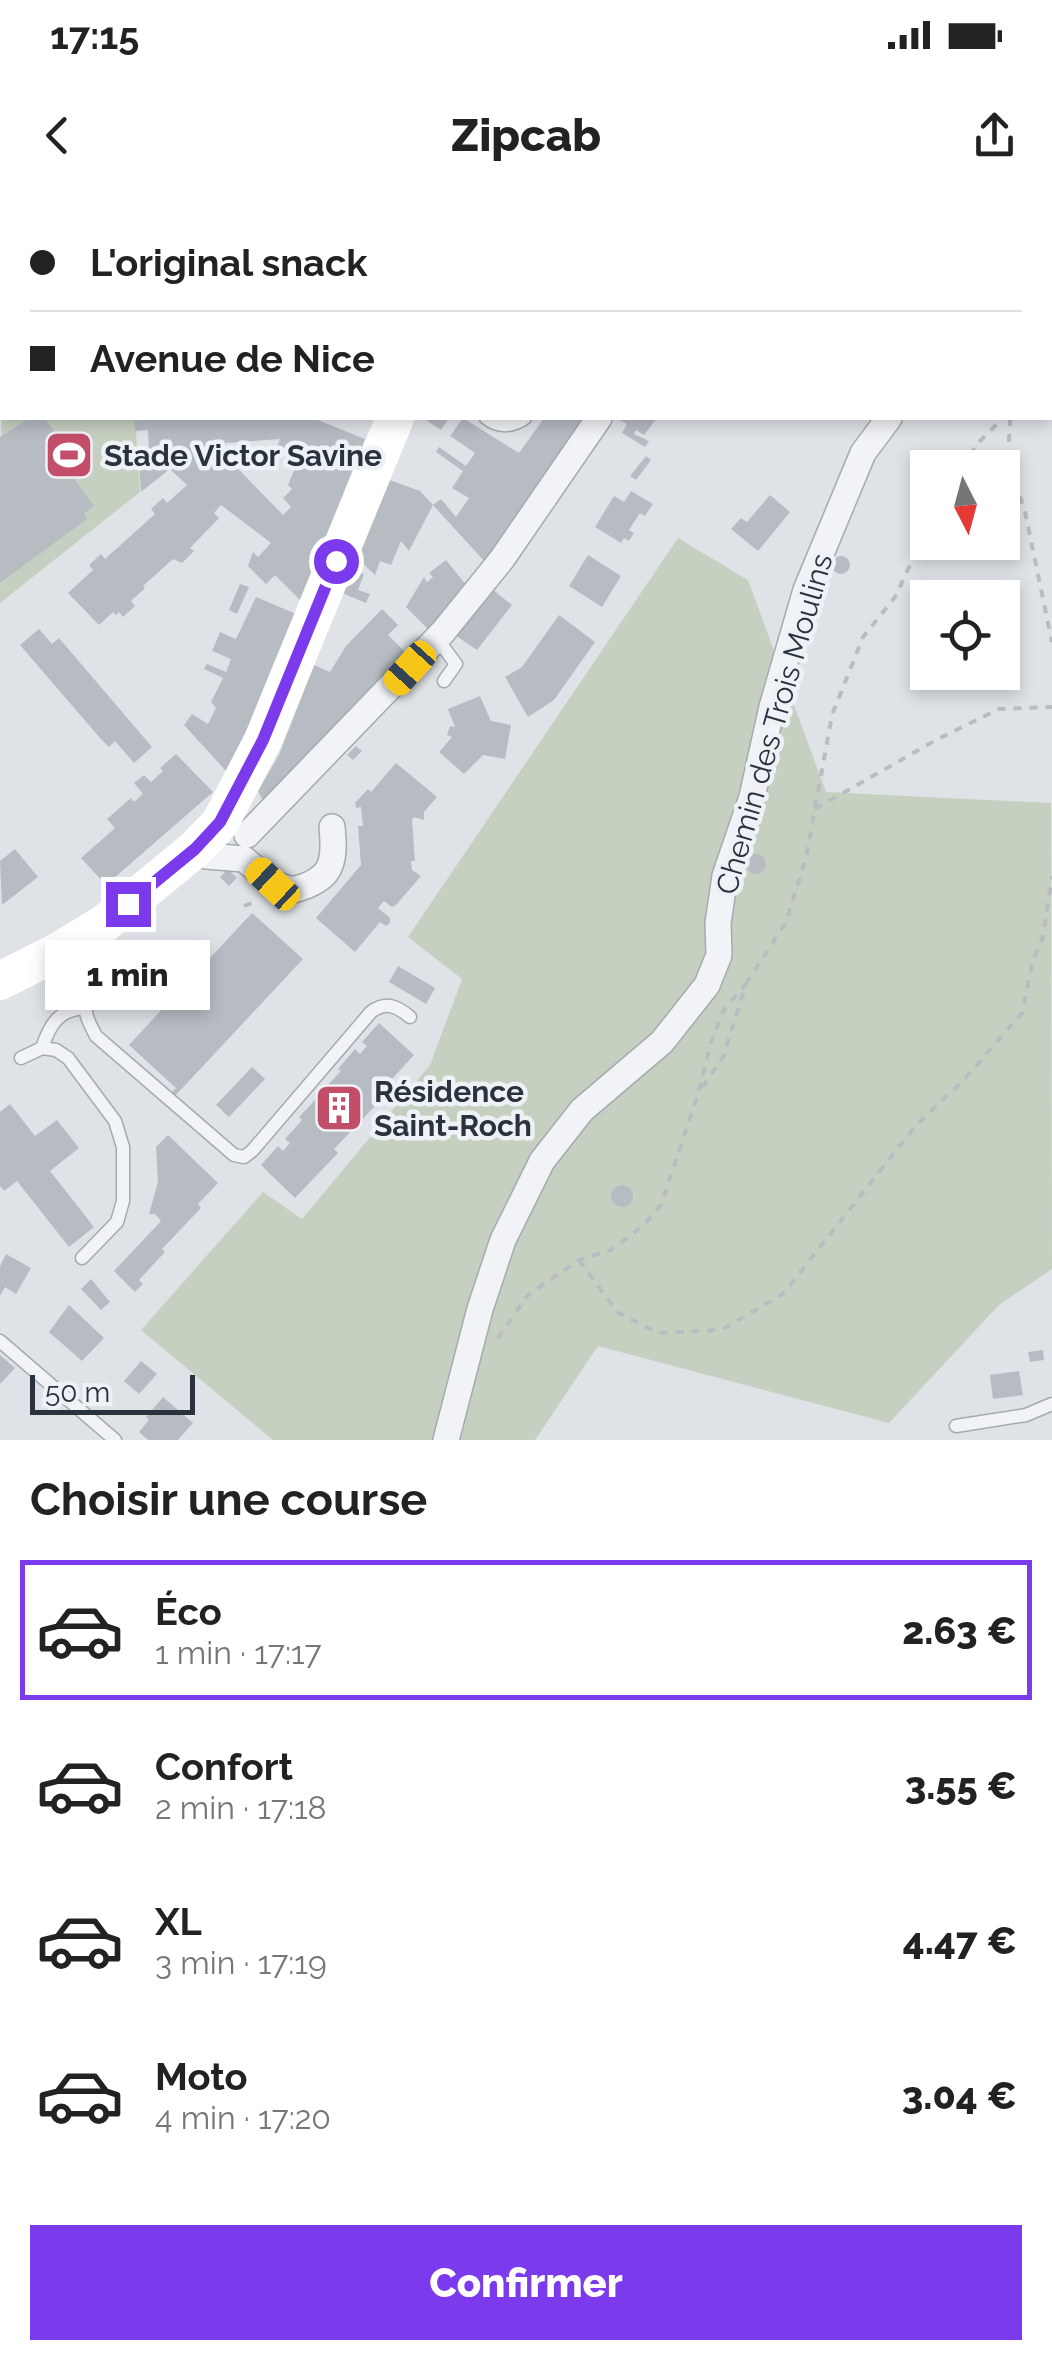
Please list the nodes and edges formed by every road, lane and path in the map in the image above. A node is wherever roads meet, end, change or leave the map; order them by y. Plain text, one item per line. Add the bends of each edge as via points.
1 (394, 420) edge
2 (490, 420) edge
3 (522, 420) edge
4 (598, 420) edge
5 (888, 420) edge
6 (1005, 420) edge
7 (1007, 420) edge
8 (974, 450) edge
9 (912, 560) edge
10 (436, 639) junction
11 (1052, 642) edge
12 (444, 682) dead end
13 (1052, 708) edge
14 (815, 809) junction
15 (332, 828) dead end
16 (226, 841) junction
17 (1052, 876) edge
18 (90, 952) junction
19 (0, 981) edge
20 (746, 984) junction
21 (0, 1002) edge
22 (86, 1008) junction
23 (410, 1017) dead end
24 (42, 1048) junction
25 (21, 1058) dead end
26 (698, 1094) junction
27 (82, 1258) dead end
28 (580, 1260) junction
29 (498, 1338) dead end
30 (0, 1340) edge
31 (1052, 1404) edge
32 (956, 1426) dead end
33 (114, 1440) edge
34 (446, 1440) edge

1 - 16 main road
2 - 3 lane
4 - 10 street via 502,559
5 - 34 street, Chemin des Trois Moulins via 864,453 806,590 725,876 719,955 706,985 662,1042 582,1110 542,1160 503,1240
6 - 8 path
7 - 11 path via 1008,460 1026,512
9 - 14 path via 895,597 863,638 832,715
10 - 12 lane via 463,664
10 - 16 street
13 - 14 path via 999,709
14 - 20 path via 786,922
15 - 16 street via 332,864 323,878 293,890 273,884
16 - 18 main road
16 - 19 main road via 61,950
17 - 28 path via 1022,1013 918,1124 783,1294 721,1330 658,1333 617,1312
18 - 21 main road
18 - 22 lane via 96,965
20 - 26 path via 722,1057
20 - 26 path via 724,1010
22 - 23 lane via 96,1036 112,1053 234,1156 244,1157 371,1012 391,1005
22 - 24 lane via 63,1012
24 - 25 lane
24 - 27 lane via 68,1058 115,1120 124,1147 116,1222
26 - 28 path via 661,1205 611,1250
28 - 29 path via 528,1295
30 - 33 lane
31 - 32 lane

